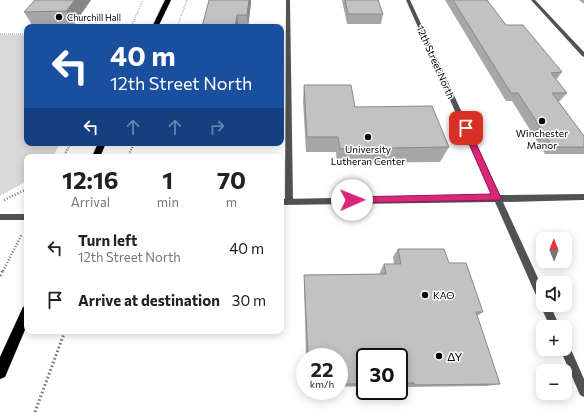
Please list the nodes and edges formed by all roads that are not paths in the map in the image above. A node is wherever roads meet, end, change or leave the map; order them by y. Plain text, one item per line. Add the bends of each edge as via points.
1 (168, 0) edge
2 (288, 0) edge
3 (408, 0) edge
4 (533, 0) edge
5 (156, 24) edge
6 (584, 55) edge
7 (584, 197) edge
8 (497, 198) junction
9 (285, 202) edge
10 (0, 217) edge
11 (24, 217) edge
12 (536, 284) edge
13 (24, 318) edge
14 (568, 356) edge
15 (0, 372) edge
16 (584, 391) edge

1 - 5 main road
2 - 9 street
3 - 8 street, 12th Street North
4 - 6 street
7 - 8 street
8 - 9 street
8 - 12 street, 12th Street North
10 - 11 street
13 - 15 main road
14 - 16 street

